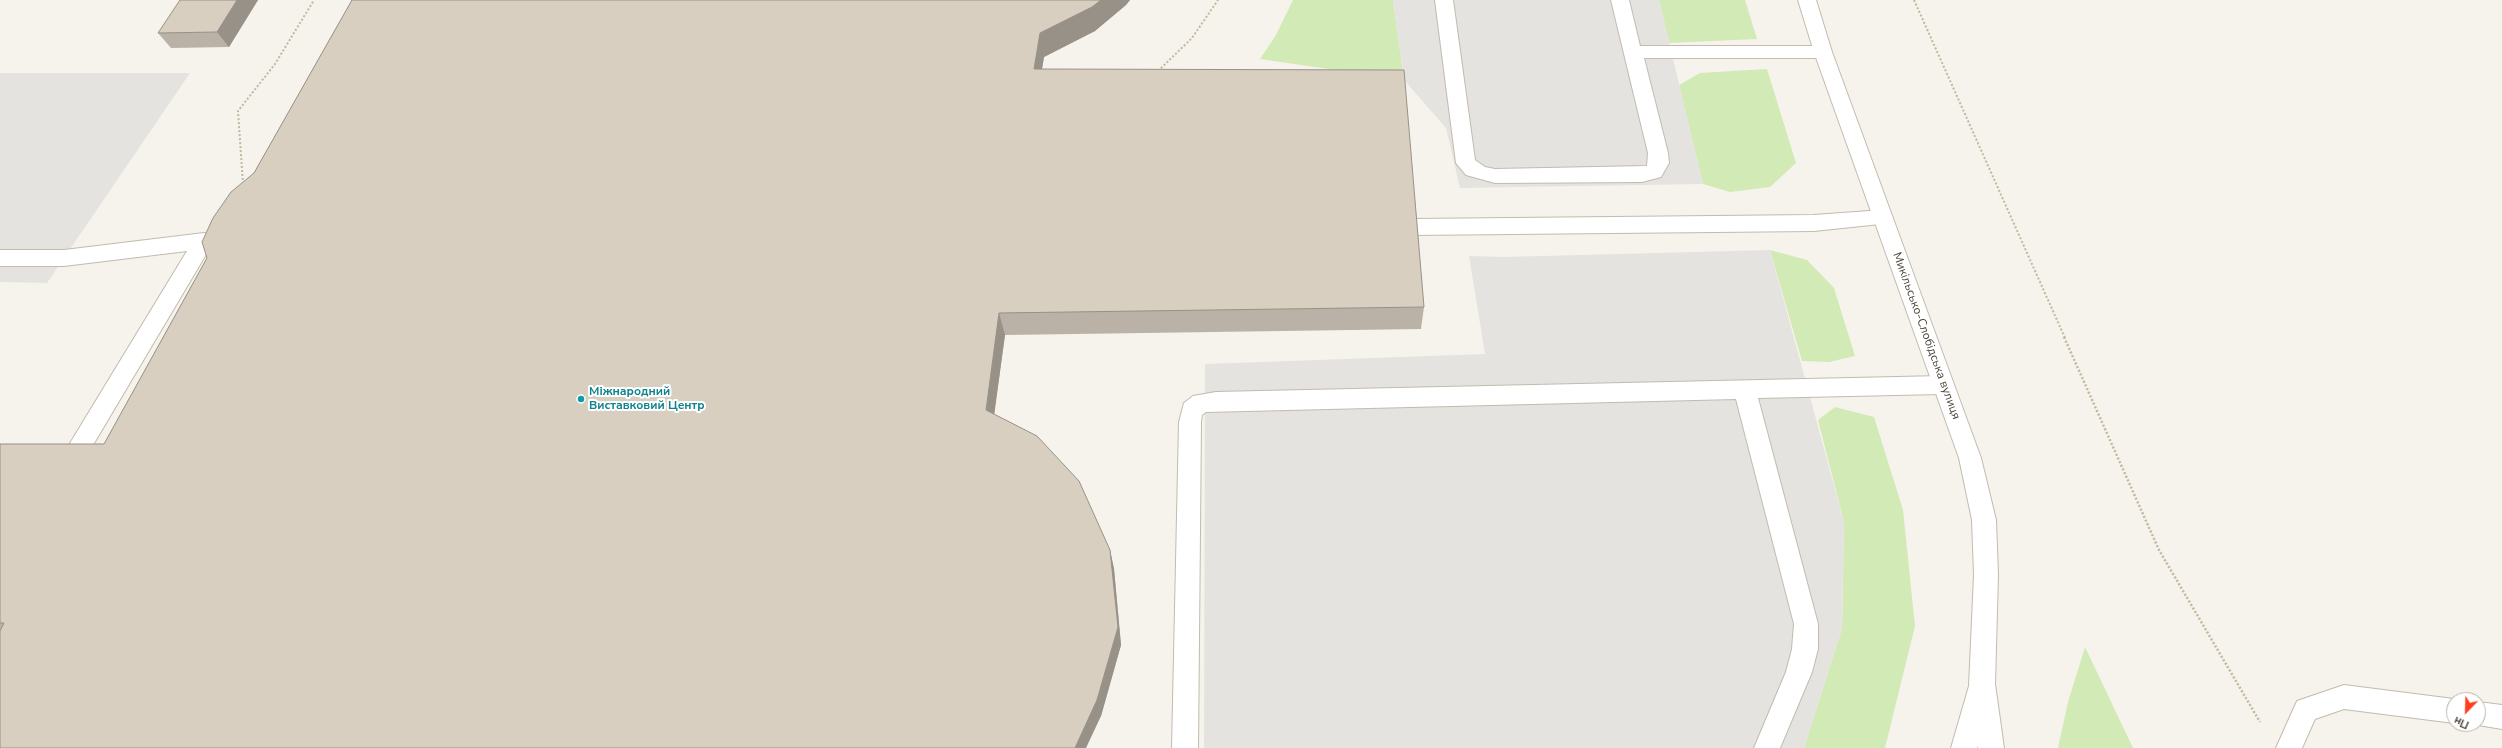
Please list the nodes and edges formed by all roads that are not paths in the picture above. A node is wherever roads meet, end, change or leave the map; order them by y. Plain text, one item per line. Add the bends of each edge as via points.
1 (1444, 0) edge
2 (1620, 0) edge
3 (1807, 0) edge
4 (1633, 52) junction
5 (1823, 52) junction
6 (1884, 218) junction
7 (1412, 227) edge
8 (0, 258) edge
9 (1942, 385) junction
10 (1744, 388) junction
11 (69, 465) edge
12 (1982, 684) junction
13 (2446, 710) edge
14 (2486, 715) edge
15 (2502, 717) edge
16 (1185, 748) edge
17 (1767, 748) edge
18 (1964, 748) edge
19 (1990, 748) edge
20 (2289, 748) edge

1 - 4 street via 1466,163 1482,174 1634,176 1654,172 1659,163 1658,153
2 - 4 street
3 - 5 street, Микільсько-Слобідська вулиця
4 - 5 street
5 - 6 street, Микільсько-Слобідська вулиця
6 - 7 street via 1814,223
6 - 9 street, Микільсько-Слобідська вулиця
8 - 11 street via 64,258 204,241
9 - 10 street
9 - 12 street, Микільсько-Слобідська вулиця via 1970,458 1984,520 1986,575
10 - 16 street via 1201,403 1192,410 1190,422
10 - 17 street via 1806,624 1805,649 1799,672
12 - 18 street, Микільсько-Слобідська вулиця
12 - 19 street, Микільсько-Слобідська вулиця
13 - 20 street via 2344,697 2306,710
14 - 15 street

